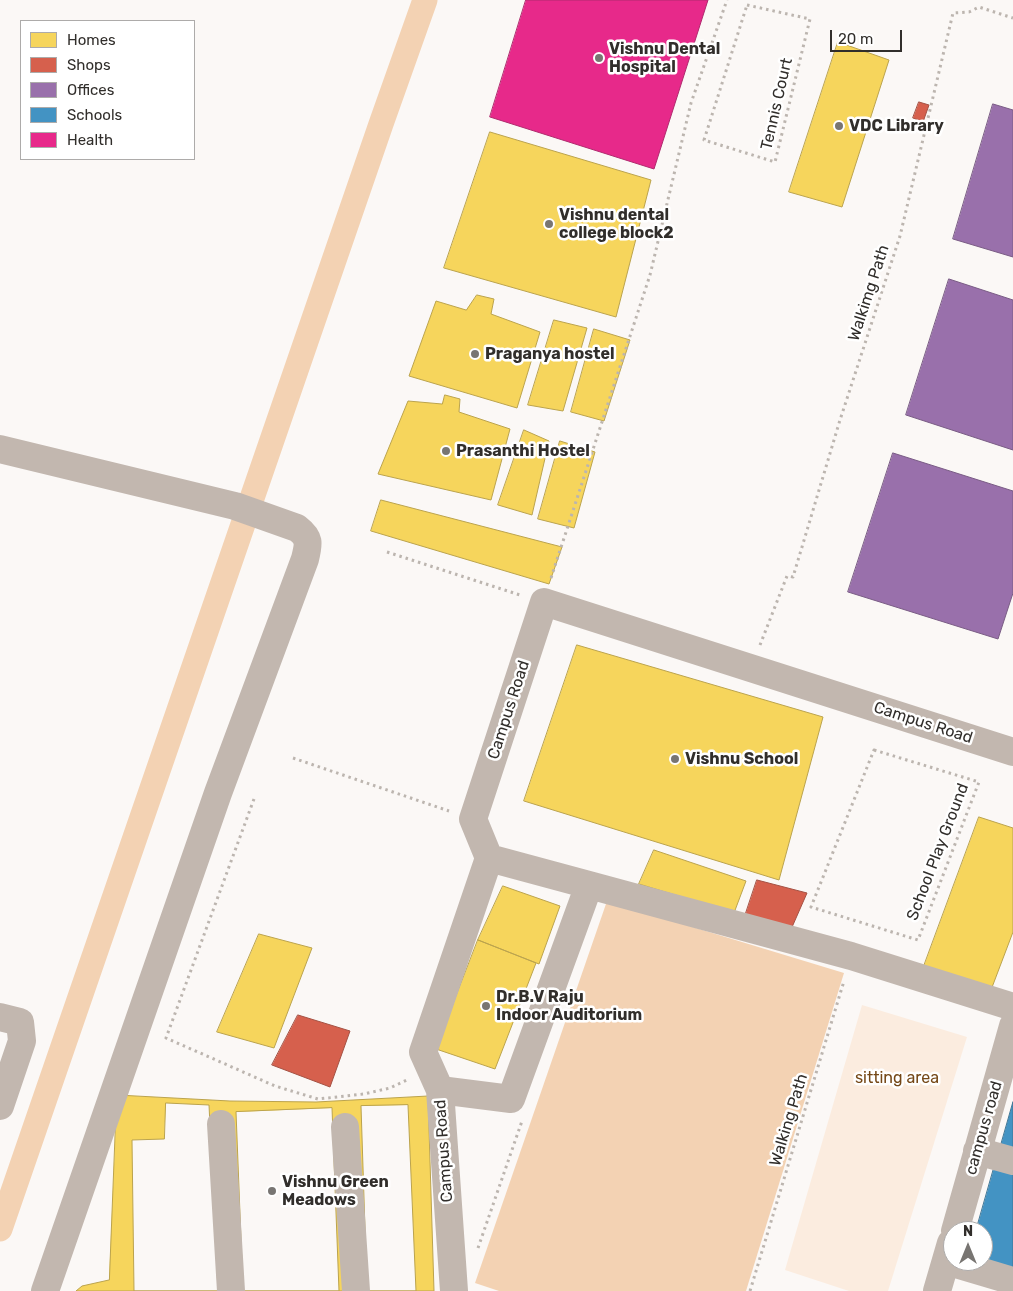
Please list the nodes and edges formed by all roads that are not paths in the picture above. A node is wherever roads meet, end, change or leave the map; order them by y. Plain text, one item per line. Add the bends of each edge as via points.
1 (0, 449) edge
2 (1013, 752) edge
3 (489, 858) junction
4 (589, 885) junction
5 (1013, 1008) edge
6 (0, 1018) edge
7 (1013, 1026) edge
8 (435, 1079) junction
9 (0, 1106) edge
10 (221, 1124) dead end
11 (345, 1127) dead end
12 (977, 1151) junction
13 (1013, 1161) edge
14 (958, 1221) edge
15 (943, 1271) edge
16 (993, 1271) edge
17 (1013, 1281) edge
18 (45, 1291) edge
19 (231, 1291) edge
20 (356, 1291) edge
21 (454, 1291) edge
22 (937, 1291) edge

1 - 18 street via 235,506 297,528 305,534 308,544
2 - 3 street, Campus Road via 547,593 473,819
3 - 4 street
3 - 8 street, Campus Road via 423,1052
4 - 5 street via 851,956
4 - 8 street via 511,1098
6 - 9 street via 20,1022 22,1041
7 - 12 street, campus road
8 - 21 street, Campus Road
10 - 19 street
11 - 20 street
12 - 13 street
12 - 14 street, campus road
15 - 22 street
16 - 17 street

